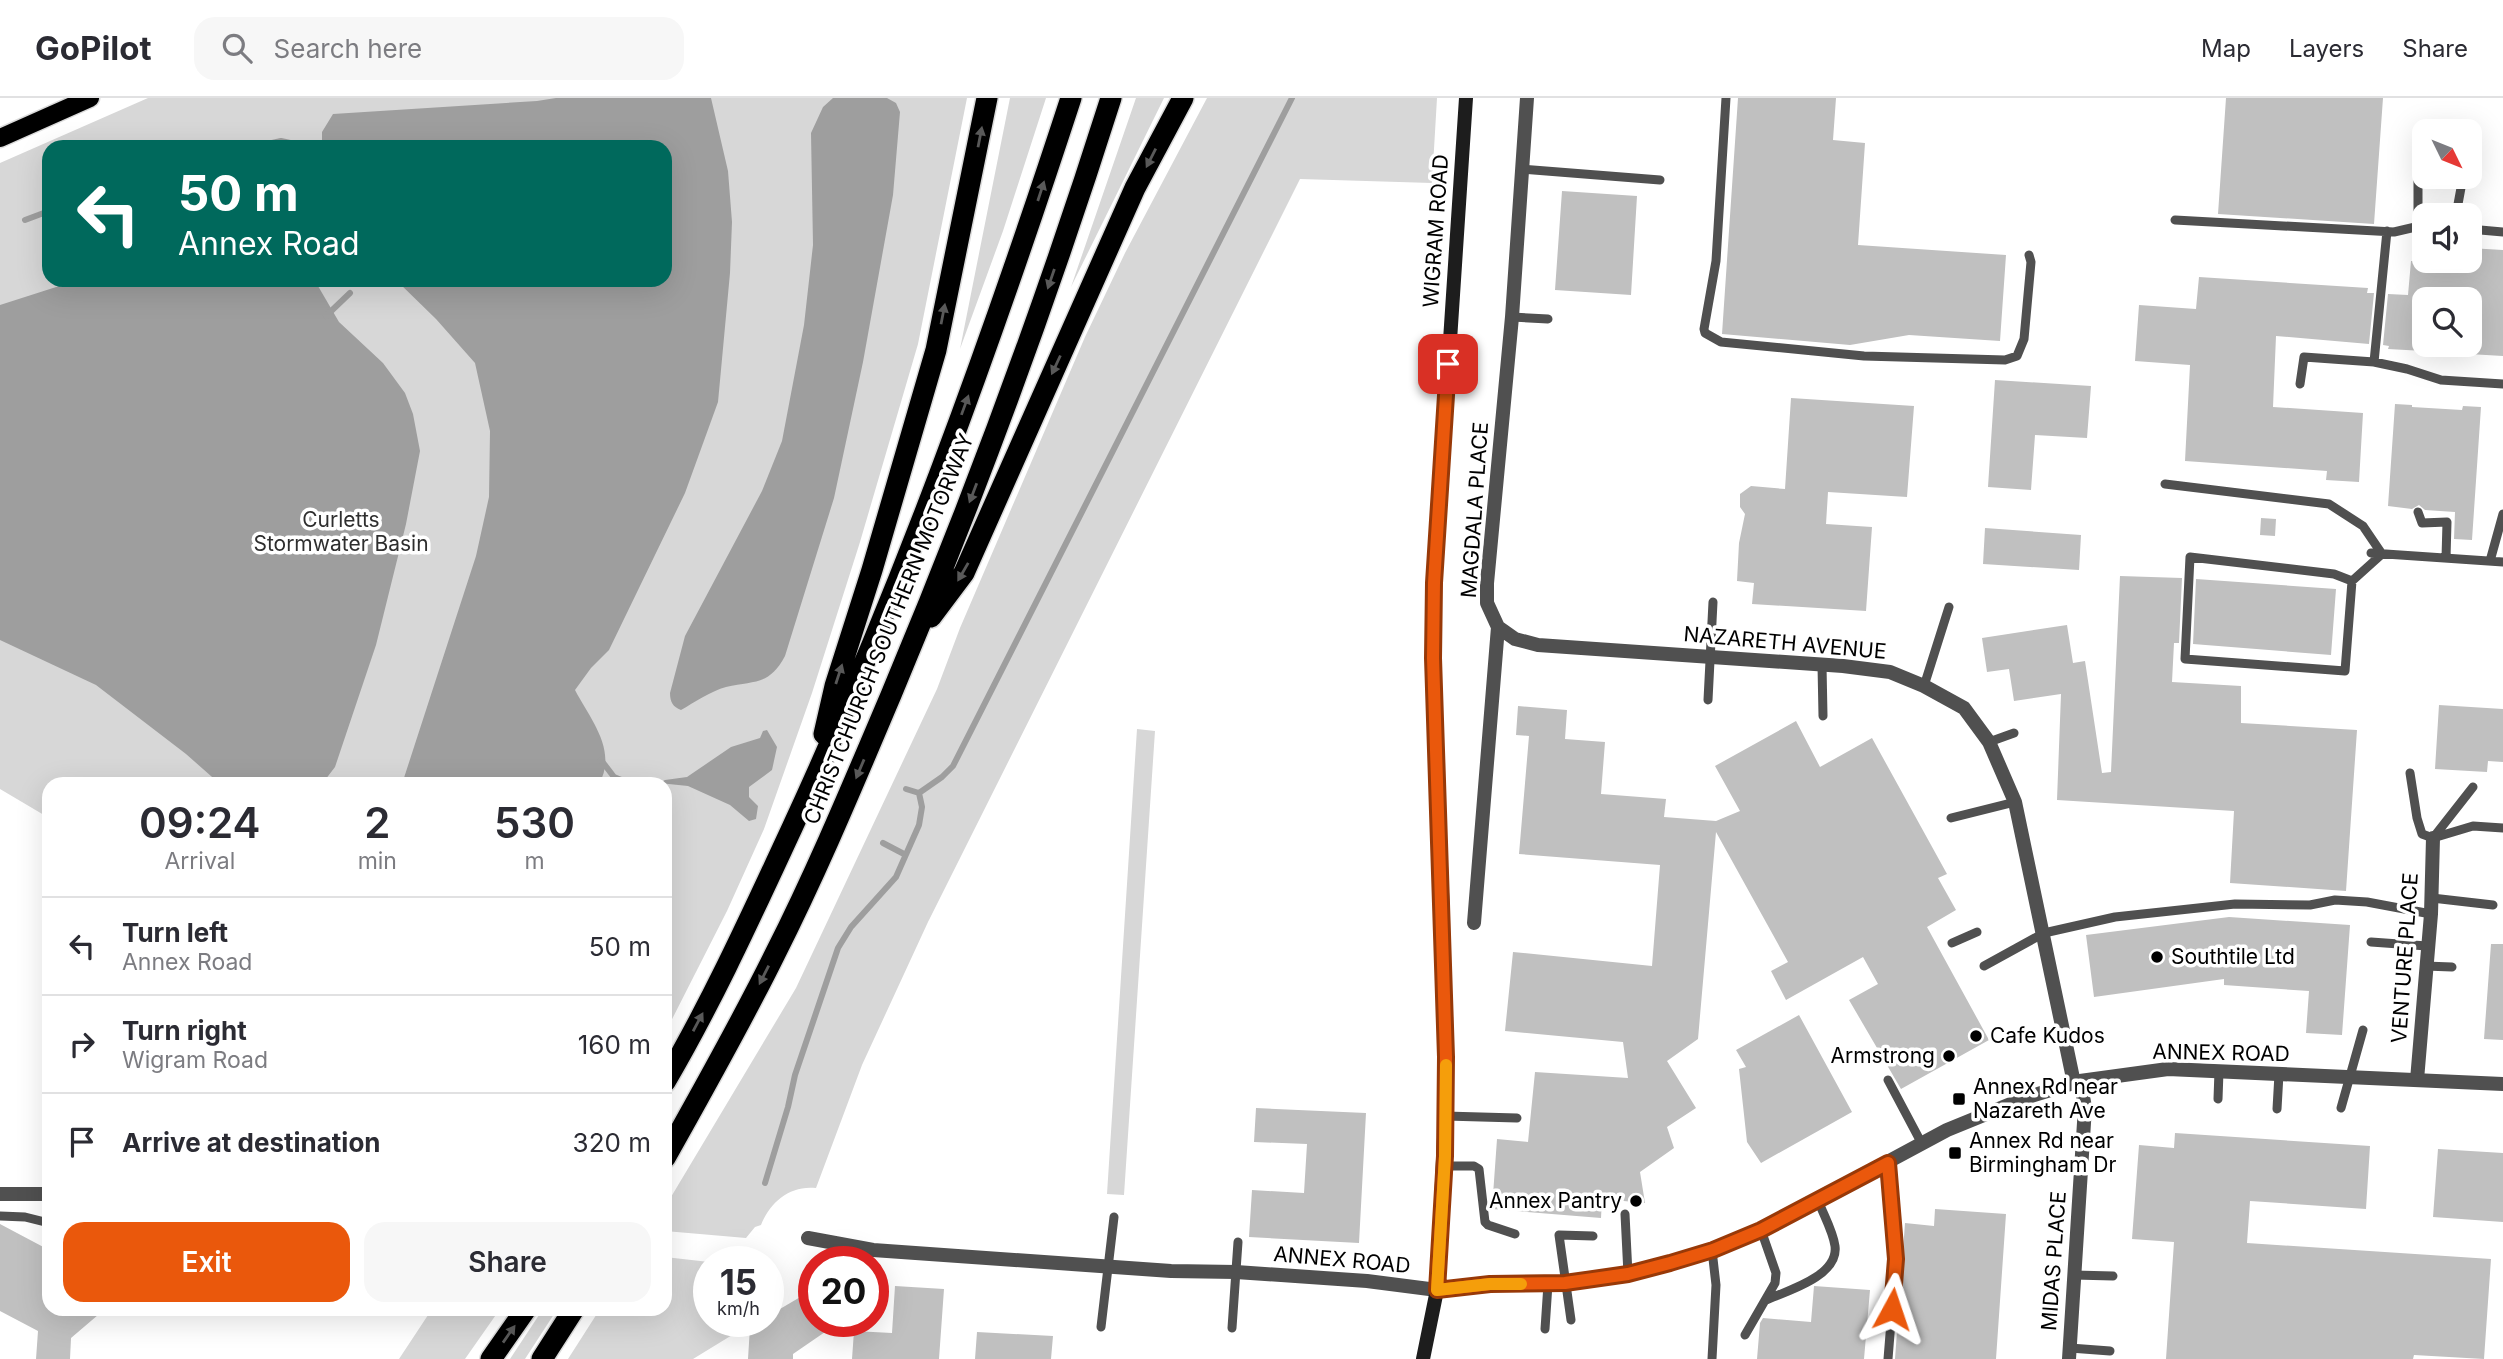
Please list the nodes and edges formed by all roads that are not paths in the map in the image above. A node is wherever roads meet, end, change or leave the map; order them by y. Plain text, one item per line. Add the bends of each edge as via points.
1 (90, 98) edge
2 (987, 98) edge
3 (1071, 98) edge
4 (1111, 98) edge
5 (1183, 98) edge
6 (1466, 98) edge
7 (1527, 98) edge
8 (1726, 98) edge
9 (0, 138) edge
10 (1522, 169) junction
11 (1660, 180) dead end
12 (2175, 220) dead end
13 (2412, 227) edge
14 (2482, 230) edge
15 (2388, 231) junction
16 (2503, 232) edge
17 (2029, 256) dead end
18 (1512, 317) junction
19 (1548, 319) dead end
20 (2374, 362) junction
21 (2300, 384) dead end
22 (2503, 384) edge
23 (2165, 484) dead end
24 (2418, 512) dead end
25 (2503, 514) edge
26 (2377, 554) junction
27 (2446, 558) junction
28 (2490, 561) junction
29 (2503, 562) edge
30 (2352, 580) junction
31 (1713, 602) dead end
32 (1949, 607) dead end
33 (1498, 627) junction
34 (915, 638) junction
35 (1710, 657) junction
36 (1822, 665) junction
37 (1924, 686) junction
38 (1708, 700) dead end
39 (1823, 716) dead end
40 (2014, 733) dead end
41 (1989, 741) junction
42 (822, 764) junction
43 (2410, 773) dead end
44 (2473, 787) dead end
45 (2015, 802) junction
46 (1951, 818) dead end
47 (2503, 828) edge
48 (2433, 838) junction
49 (2431, 898) junction
50 (2493, 905) dead end
51 (2431, 914) junction
52 (1474, 923) dead end
53 (1977, 932) dead end
54 (2044, 933) junction
55 (2371, 942) dead end
56 (1952, 943) dead end
57 (2427, 946) junction
58 (1984, 966) dead end
59 (2425, 966) junction
60 (2452, 967) dead end
61 (2362, 1030) dead end
62 (672, 1069) edge
63 (2220, 1071) junction
64 (2280, 1074) junction
65 (2349, 1077) junction
66 (1888, 1080) dead end
67 (2417, 1080) junction
68 (2077, 1082) junction
69 (2503, 1084) edge
70 (2218, 1099) dead end
71 (2341, 1108) dead end
72 (2277, 1109) dead end
73 (1446, 1116) junction
74 (1517, 1118) dead end
75 (1922, 1144) junction
76 (672, 1145) edge
77 (1888, 1163) junction
78 (1444, 1166) junction
79 (0, 1194) edge
80 (42, 1194) edge
81 (1818, 1200) junction
82 (1625, 1214) dead end
83 (0, 1216) edge
84 (1114, 1217) dead end
85 (42, 1221) edge
86 (1761, 1230) junction
87 (1515, 1234) dead end
88 (1593, 1236) dead end
89 (808, 1238) dead end
90 (1238, 1242) dead end
91 (1713, 1250) junction
92 (1108, 1267) junction
93 (1236, 1272) junction
94 (1628, 1274) junction
95 (2074, 1275) junction
96 (2113, 1276) dead end
97 (1565, 1283) junction
98 (1548, 1284) junction
99 (1437, 1290) junction
100 (1766, 1300) junction
101 (521, 1316) edge
102 (570, 1316) edge
103 (1571, 1320) dead end
104 (1101, 1327) dead end
105 (1231, 1328) dead end
106 (1545, 1329) dead end
107 (1745, 1335) dead end
108 (2110, 1351) dead end
109 (2069, 1353) edge
110 (491, 1359) edge
111 (542, 1359) edge
112 (1423, 1359) edge
113 (1712, 1359) edge
114 (1888, 1359) edge

1 - 9 main road
42 -> 2 highway via 835,686 936,350
42 -> 3 highway, CHRISTCHURCH SOUTHERN MOTORWAY via 935,486
4 -> 34 highway, CHRISTCHURCH SOUTHERN MOTORWAY via 1021,364
5 -> 34 highway via 1136,188 964,573
6 - 73 main road, WIGRAM ROAD via 1434,583
7 - 10 street, MAGDALA PLACE
8 - 17 lane via 1716,261 1705,334 1721,342 1864,356 2005,360 2017,356 2024,339
10 - 11 lane
10 - 18 street, MAGDALA PLACE
12 - 15 lane
13 - 15 lane
14 - 16 lane
15 - 20 lane
18 - 19 lane
18 - 33 street, MAGDALA PLACE via 1487,583 1487,603
20 - 21 lane via 2304,357
20 - 22 lane via 2441,380
23 - 26 lane via 2329,504 2362,526
24 - 27 lane via 2422,523 2447,522
25 - 28 lane
26 - 27 lane
26 - 30 lane
27 - 28 lane
28 - 29 lane
30 - 30 lane via 2190,557 2185,659 2345,671
31 - 35 lane
32 - 37 lane
33 - 35 street, NAZARETH AVENUE via 1515,639 1538,645
33 - 52 street, MAGDALA PLACE
34 -> 76 highway, CHRISTCHURCH SOUTHERN MOTORWAY via 776,953
35 - 36 street, NAZARETH AVENUE
35 - 38 lane
36 - 37 street, NAZARETH AVENUE via 1890,672
36 - 39 lane
37 - 41 street, NAZARETH AVENUE via 1964,708
40 - 41 lane
41 - 45 street, NAZARETH AVENUE
62 -> 42 highway, CHRISTCHURCH SOUTHERN MOTORWAY via 739,943
43 - 48 lane via 2422,834
44 - 48 lane
45 - 46 lane
45 - 54 street, NAZARETH AVENUE
47 - 48 lane via 2473,826
48 - 49 street, VENTURE PLACE
49 - 50 lane
49 - 51 street, VENTURE PLACE
51 - 54 lane via 2335,900 2310,905 2235,904 2115,918
51 - 57 street, VENTURE PLACE
53 - 56 lane
54 - 58 lane
54 - 68 street, NAZARETH AVENUE
55 - 57 lane
57 - 59 street, VENTURE PLACE
59 - 60 lane
59 - 67 street, VENTURE PLACE
61 - 65 lane
63 - 64 street, ANNEX ROAD
63 - 68 street, ANNEX ROAD via 2168,1069
63 - 70 lane
64 - 65 street, ANNEX ROAD
64 - 72 lane
65 - 67 street, ANNEX ROAD
65 - 71 lane
66 - 75 lane
67 - 69 street, ANNEX ROAD
68 - 75 street, ANNEX ROAD via 1979,1116
68 - 95 street, MIDAS PLACE via 2085,1107
73 - 74 lane
73 - 78 main road, WIGRAM ROAD
75 - 77 street, ANNEX ROAD
77 - 81 street, ANNEX ROAD
77 - 114 lane via 1896,1259
78 - 87 lane via 1479,1169 1485,1222
78 - 99 main road, WIGRAM ROAD
79 - 80 street
81 - 86 street, ANNEX ROAD
81 - 100 lane via 1835,1245 1832,1262 1813,1280
82 - 94 lane
83 - 85 lane
84 - 92 lane
86 - 91 street, ANNEX ROAD
86 - 100 lane via 1776,1273
88 - 97 lane via 1559,1235
89 - 92 street, ANNEX ROAD via 873,1250
90 - 93 lane
91 - 94 street, ANNEX ROAD
91 - 113 lane
92 - 93 street, ANNEX ROAD
92 - 104 lane
93 - 99 street, ANNEX ROAD
93 - 105 lane
94 - 97 street, ANNEX ROAD
95 - 96 lane
95 - 109 street, MIDAS PLACE
97 - 98 street, ANNEX ROAD
97 - 103 lane
98 - 99 street, ANNEX ROAD
98 - 106 lane
99 - 112 main road, WIGRAM ROAD
100 - 107 lane
110 -> 101 highway
102 - 111 highway
108 - 109 lane

